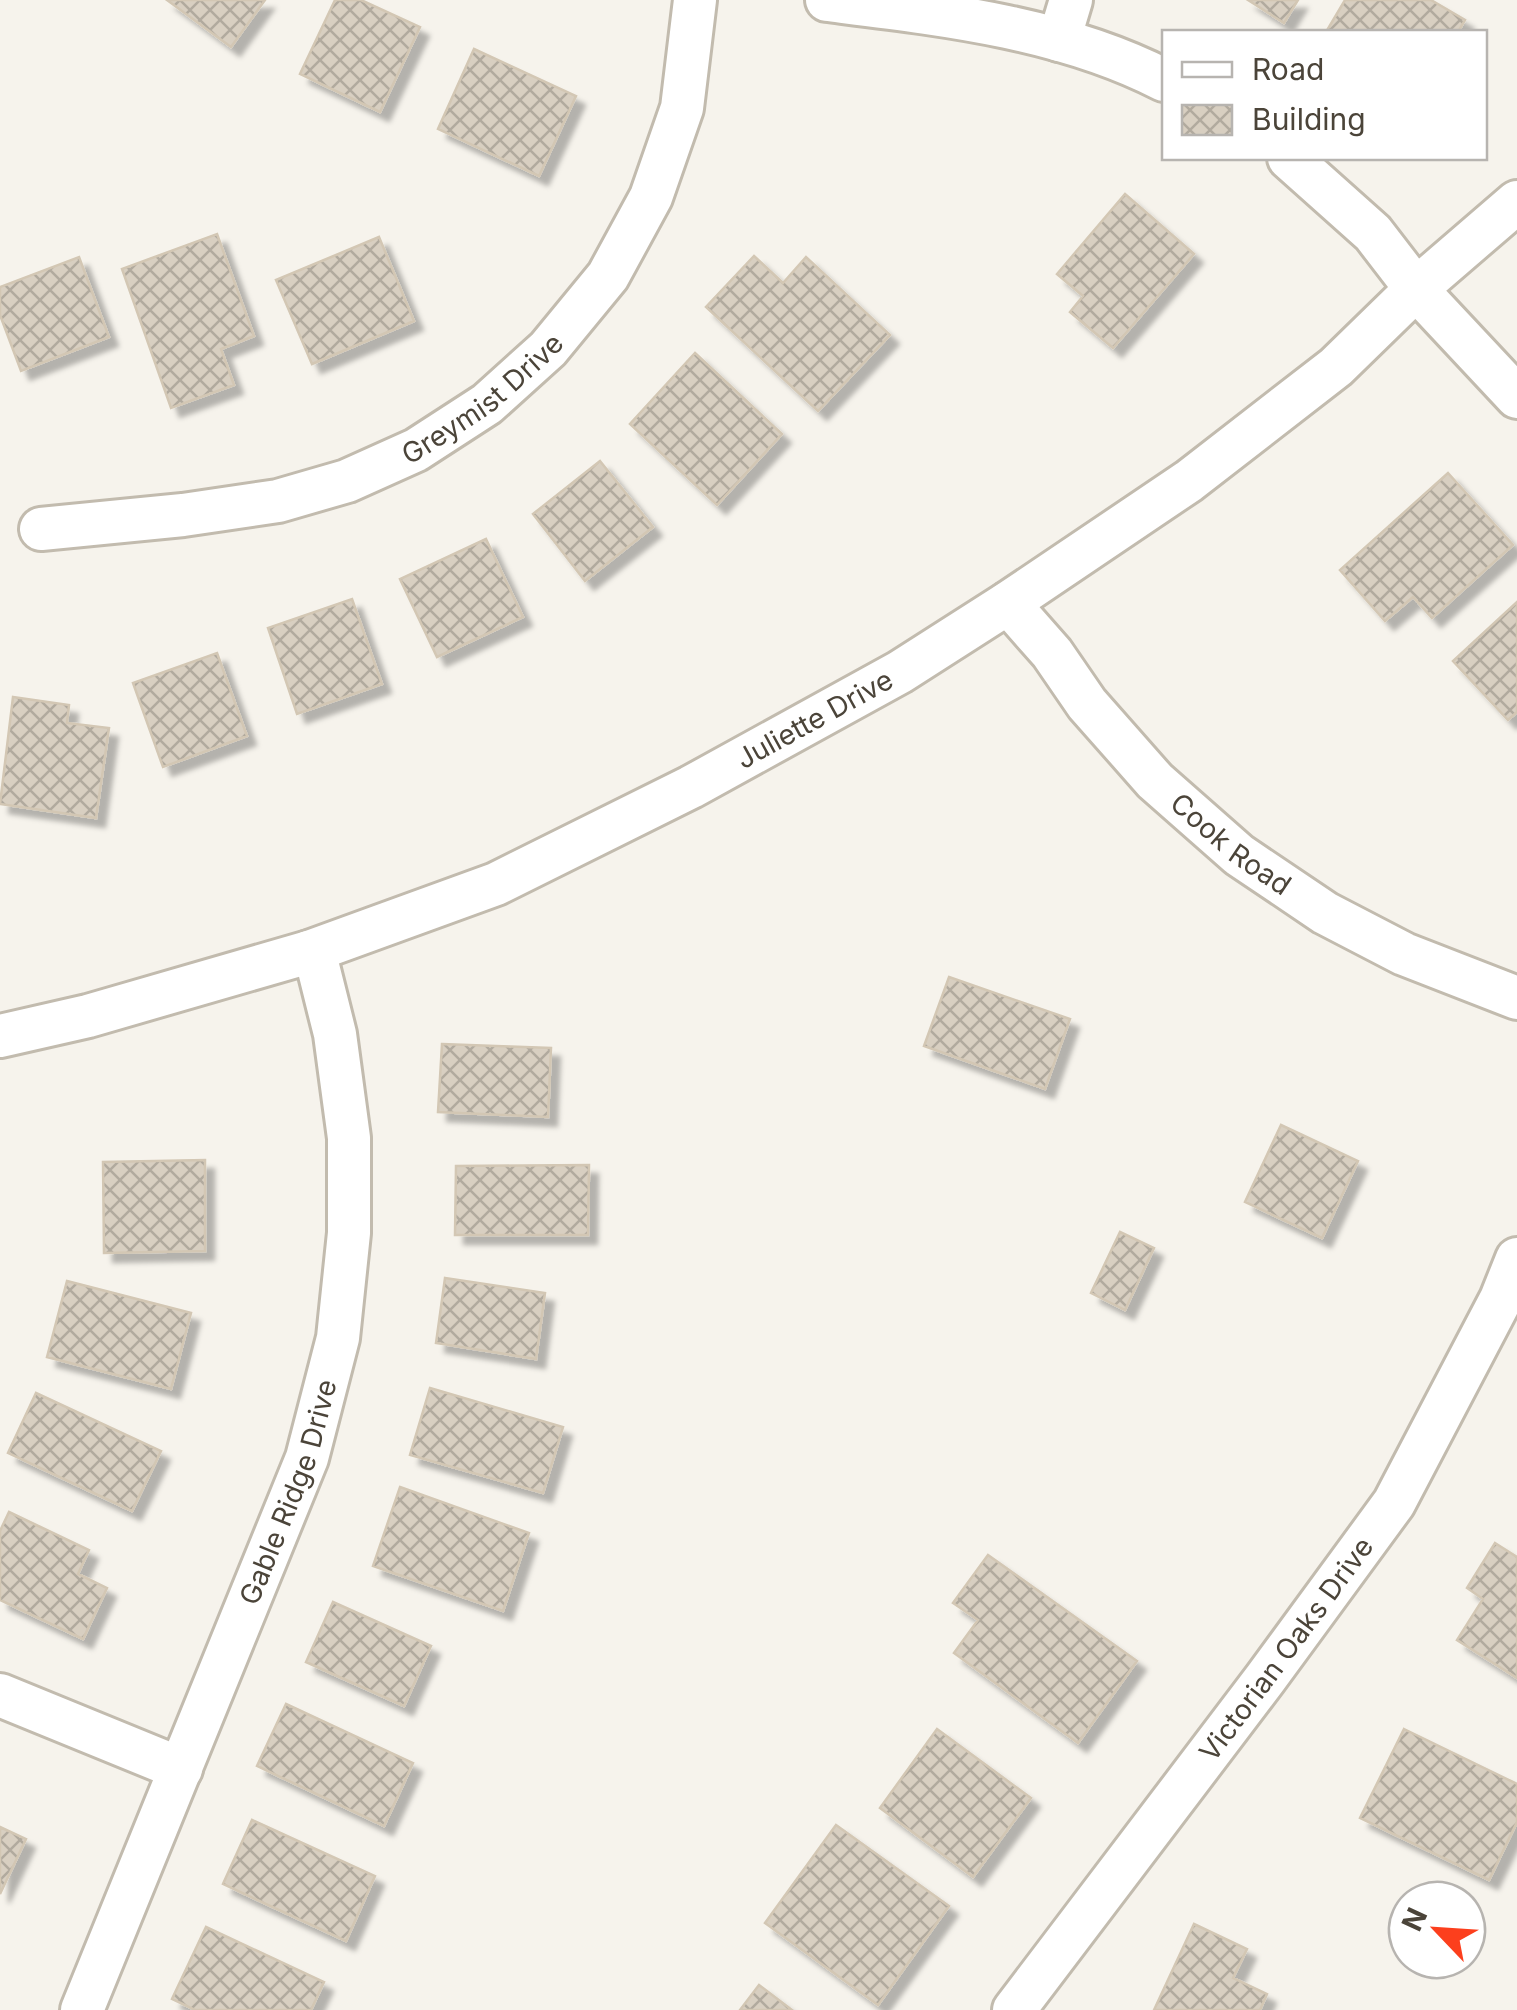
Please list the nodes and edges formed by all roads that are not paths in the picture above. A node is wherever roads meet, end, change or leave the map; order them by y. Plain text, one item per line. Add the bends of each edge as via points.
1 (695, 0) edge
2 (827, 0) edge
3 (1065, 20) edge
4 (1162, 79) edge
5 (1290, 160) edge
6 (1517, 202) edge
7 (1416, 289) junction
8 (1517, 397) edge
9 (41, 529) dead end
10 (1008, 603) junction
11 (308, 952) junction
12 (1517, 998) edge
13 (0, 1036) edge
14 (1517, 1259) edge
15 (0, 1695) edge
16 (181, 1769) junction
17 (82, 2010) edge
18 (1014, 2010) edge

1 - 9 street, Greymist Drive via 682,108 651,197 608,276 548,349 487,404 416,450 278,502
2 - 3 street
3 - 4 street
5 - 7 street via 1373,233
6 - 7 street, Juliette Drive
7 - 8 street
7 - 10 street, Juliette Drive via 1336,367 1189,481
10 - 11 street, Juliette Drive via 900,672 585,840 496,884
10 - 12 street, Cook Road via 1155,781 1239,856 1340,922
11 - 13 street, Juliette Drive
11 - 16 street, Gable Ridge Drive via 318,966 335,1034 349,1138 349,1234 338,1338 307,1458
14 - 18 street, Victorian Oaks Drive via 1394,1502
15 - 16 street
16 - 17 street, Gable Ridge Drive

